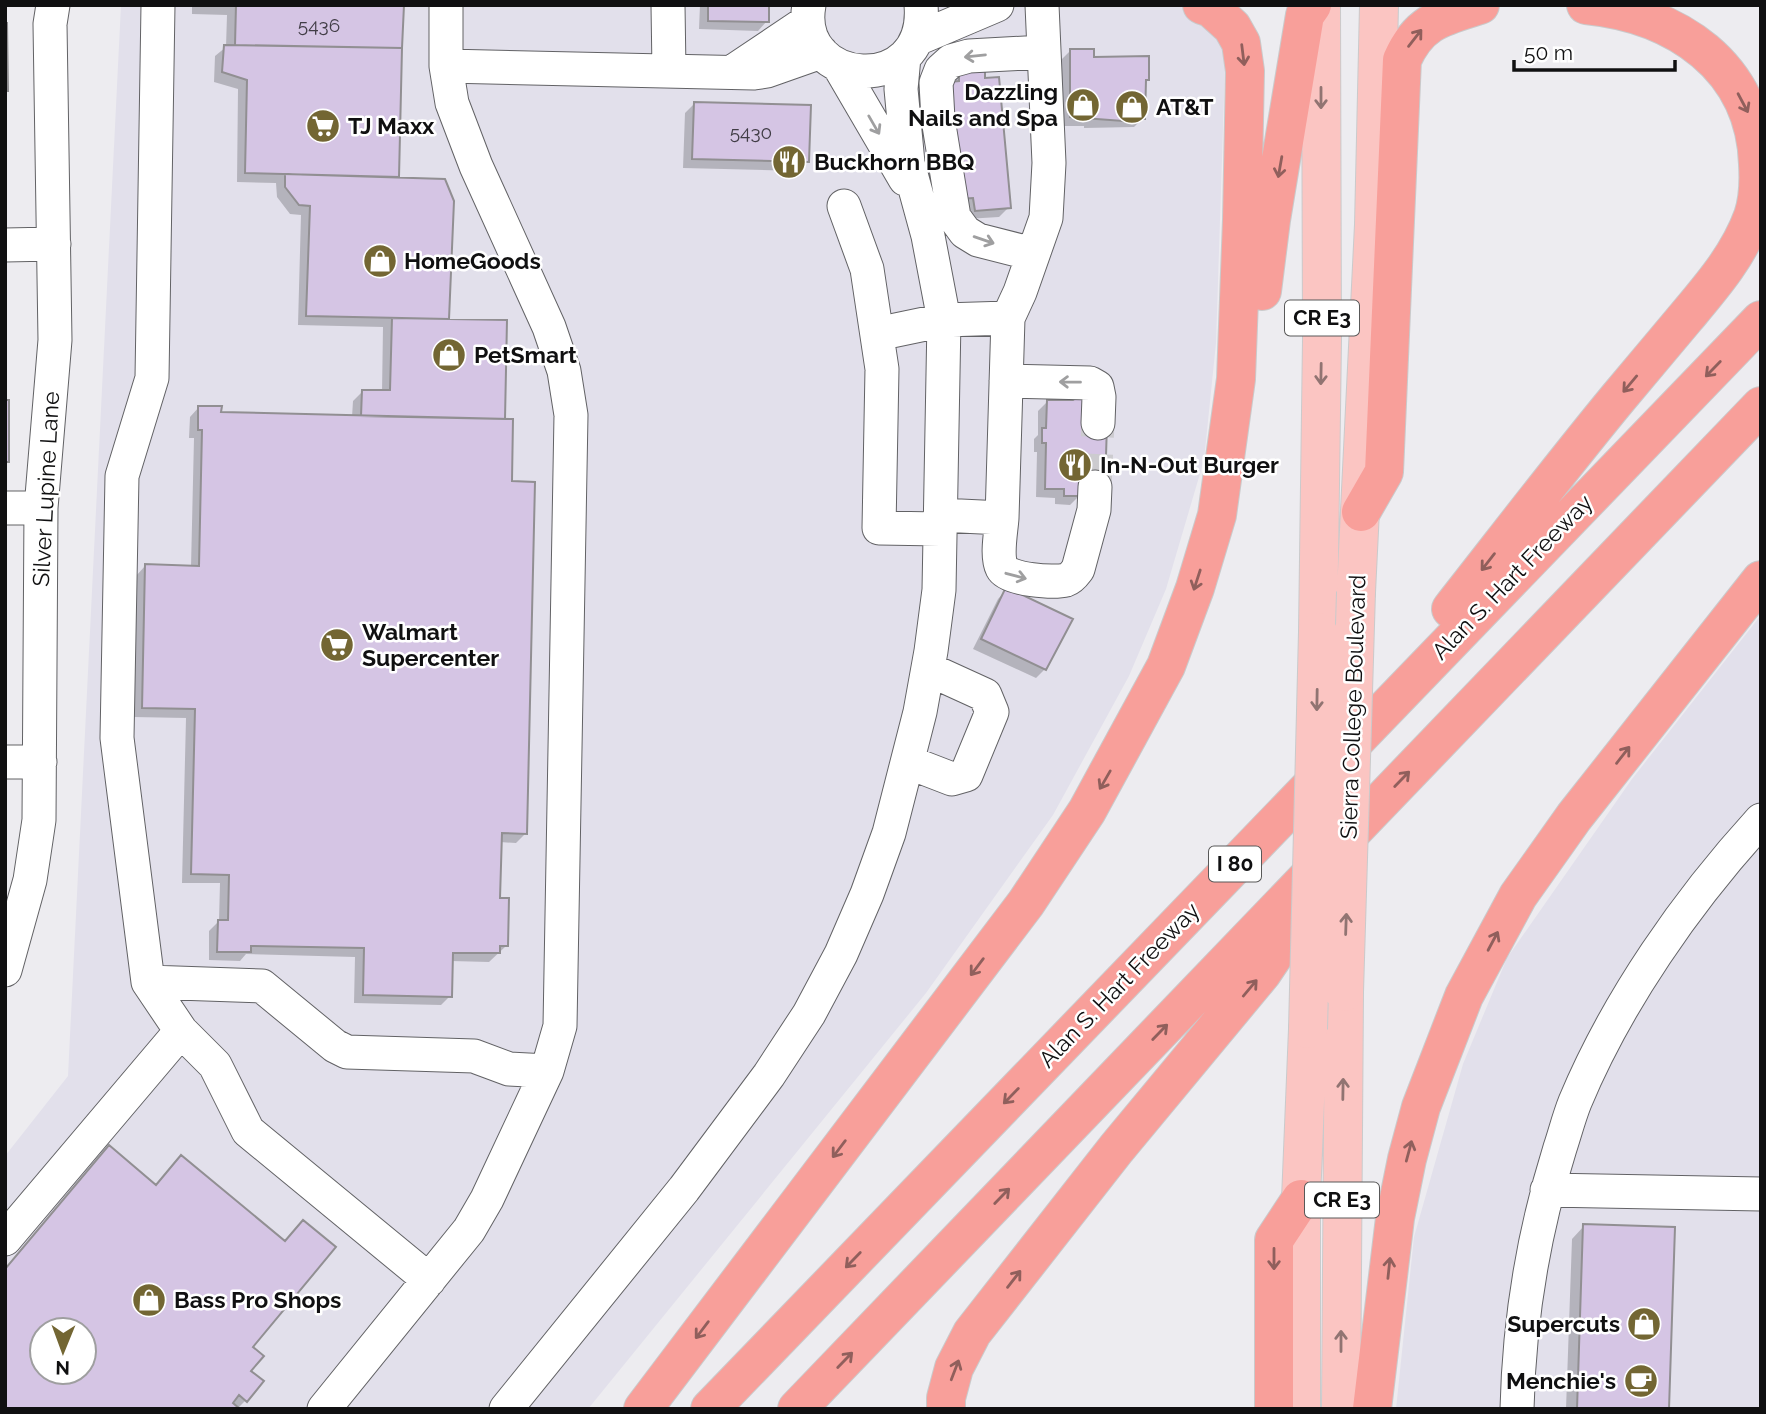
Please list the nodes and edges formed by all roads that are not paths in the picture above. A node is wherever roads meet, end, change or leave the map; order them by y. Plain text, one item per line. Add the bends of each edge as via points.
1 (53, 5) edge
2 (158, 5) edge
3 (446, 5) edge
4 (668, 5) edge
5 (921, 5) edge
6 (998, 5) edge
7 (1042, 5) edge
8 (1202, 5) edge
9 (1312, 5) edge
10 (1321, 5) edge
11 (1380, 5) edge
12 (1480, 5) edge
13 (1586, 5) edge
14 (809, 13) edge
15 (911, 48) junction
16 (1043, 52) junction
17 (830, 59) junction
18 (446, 66) junction
19 (669, 71) junction
20 (733, 71) junction
21 (915, 196) junction
22 (844, 206) dead end
23 (54, 244) junction
24 (5, 245) edge
25 (1032, 254) junction
26 (1008, 318) junction
27 (944, 320) junction
28 (1761, 320) edge
29 (877, 334) junction
30 (1006, 381) junction
31 (1761, 406) edge
32 (1098, 423) tunnel mouth
33 (1095, 487) tunnel mouth
34 (5, 508) edge
35 (41, 508) junction
36 (1361, 512) junction
37 (1217, 515) junction
38 (1002, 518) junction
39 (940, 523) junction
40 (1761, 580) edge
41 (928, 669) junction
42 (5, 762) edge
43 (40, 762) junction
44 (908, 762) junction
45 (1315, 781) junction
46 (1373, 810) junction
47 (1761, 820) edge
48 (5, 970) edge
49 (148, 982) junction
50 (181, 1031) junction
51 (547, 1070) junction
52 (1547, 1190) junction
53 (1761, 1194) edge
54 (1301, 1199) junction
55 (5, 1239) edge
56 (429, 1280) junction
57 (324, 1409) edge
58 (506, 1409) edge
59 (643, 1409) edge
60 (710, 1409) edge
61 (797, 1409) edge
62 (946, 1409) edge
63 (1273, 1409) edge
64 (1301, 1409) edge
65 (1341, 1409) edge
66 (1372, 1409) edge
67 (1517, 1409) edge

1 - 23 street, Silver Lupine Lane
2 - 49 street via 152,378 122,477 117,738
3 - 18 street
4 - 19 street
5 - 15 street via 922,20
6 - 15 street
7 - 16 street
8 -> 37 highway via 1232,27 1241,43 1245,71 1236,379
9 -> 37 highway via 1305,15 1271,220 1244,430 1231,490
10 -> 54 main road, Sierra College Boulevard / CR E3, bridge via 1318,632
11 - 36 main road, Sierra College Boulevard / CR E3
36 -> 12 highway via 1384,471 1402,60 1422,29
13 -> 45 highway via 1615,8 1678,31 1708,53 1730,78 1758,141 1754,214 1723,272
14 - 17 street via 812,37
14 - 20 street
15 - 17 street via 890,67 873,72 856,72
15 - 21 street via 901,89
16 - 25 street via 1049,163 1046,218
16 -> 25 street via 951,61 936,83 954,217 978,240
17 - 20 street via 754,73
17 -> 21 street
18 - 19 street
18 - 51 street via 462,133 550,327 571,415 560,1026
19 - 20 street
21 - 27 street via 928,236
22 - 29 street via 867,269
23 - 24 street
23 - 35 street, Silver Lupine Lane via 55,340
25 - 26 street
26 - 27 street
26 - 30 street
27 - 29 street
27 - 39 street
28 -> 45 highway, Alan S. Hart Freeway / I 80
29 - 39 street via 882,369 879,528
32 -> 30 street via 1099,397 1097,387 1090,383
30 - 38 street
46 -> 31 highway, I 80
38 -> 33 street via 1000,564 1004,573 1016,578 1066,580 1078,569 1094,510
34 - 35 street
35 - 43 street, Silver Lupine Lane
65 -> 36 main road, Sierra College Boulevard / CR E3, bridge via 1344,992
37 -> 59 highway via 1166,666 1087,811 1026,903
38 - 39 street
39 - 41 street via 939,590
66 -> 40 highway via 1395,1218 1407,1159 1421,1107 1464,996 1518,896 1566,828
41 - 44 street
41 - 44 street via 985,695 992,712 966,775 952,779
42 - 43 street
43 - 48 street, Silver Lupine Lane via 39,820 30,880
44 - 58 street via 867,894 808,1014 684,1189
45 -> 60 highway, Alan S. Hart Freeway / I 80
61 -> 46 highway, I 80
62 -> 46 highway via 954,1368 972,1333 1262,973
47 - 52 street via 1723,862 1629,994 1574,1103
49 - 50 street
49 - 51 street via 262,986 347,1052 474,1056 509,1069
50 - 55 street
50 - 56 street via 215,1065 248,1131
51 - 56 street via 487,1199
52 - 53 street
52 - 67 street via 1530,1278
54 -> 63 highway via 1274,1240
54 - 64 main road, Sierra College Boulevard
56 - 57 street

